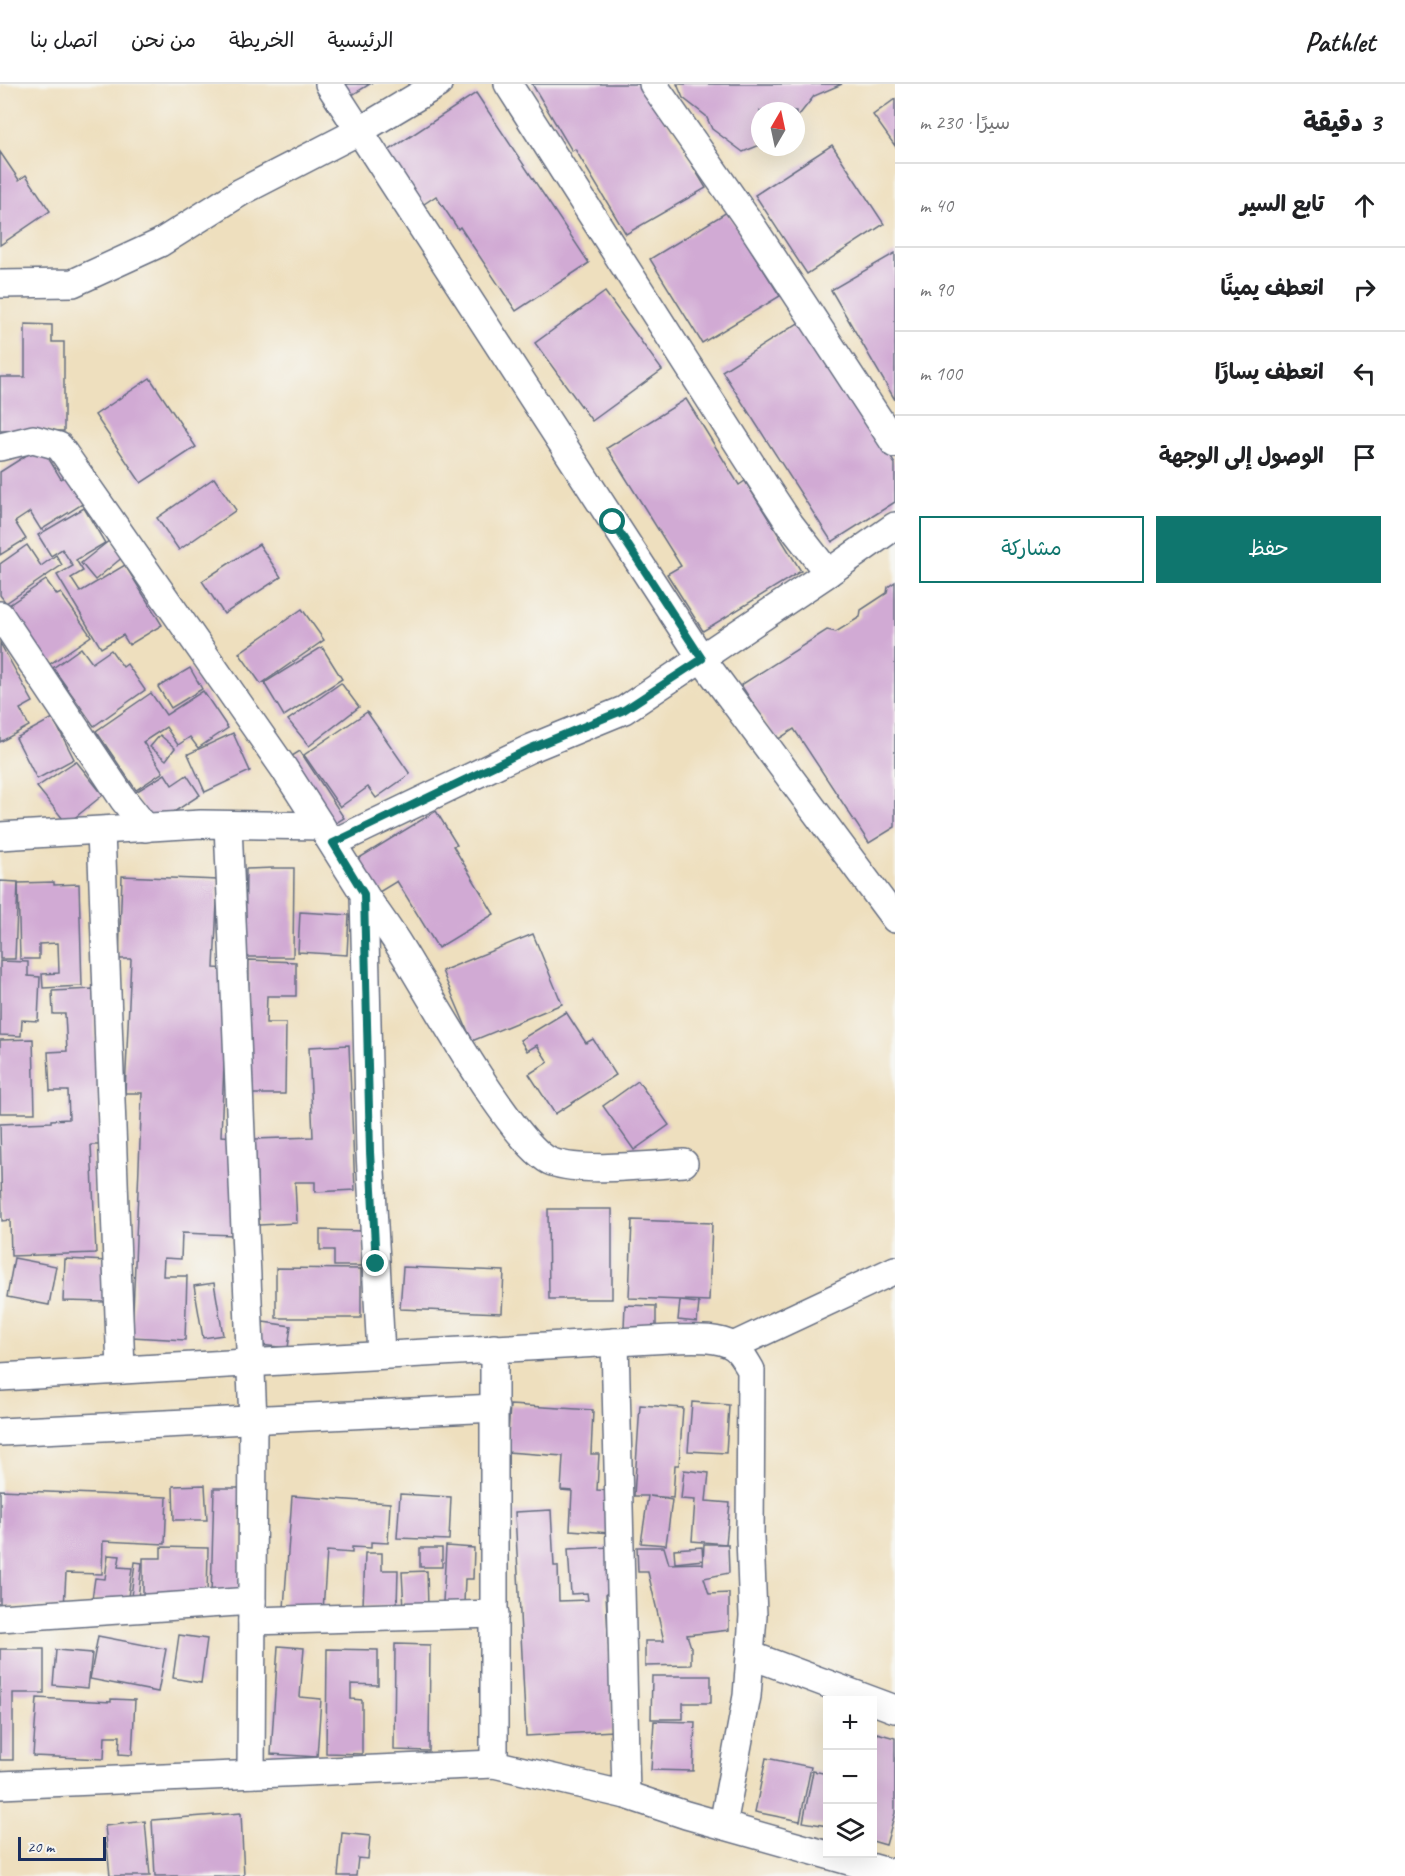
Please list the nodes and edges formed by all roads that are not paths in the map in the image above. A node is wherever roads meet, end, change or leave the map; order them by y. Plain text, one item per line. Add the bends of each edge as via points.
1 (329, 84) edge
2 (438, 84) edge
3 (508, 84) edge
4 (653, 84) edge
5 (361, 130) junction
6 (0, 284) edge
7 (895, 444) edge
8 (0, 447) edge
9 (895, 526) edge
10 (828, 573) junction
11 (0, 615) edge
12 (702, 659) junction
13 (228, 825) junction
14 (146, 828) junction
15 (101, 831) junction
16 (327, 835) junction
17 (0, 836) edge
18 (364, 894) junction
19 (895, 919) edge
20 (684, 1163) dead end
21 (895, 1270) edge
22 (615, 1342) junction
23 (733, 1346) junction
24 (494, 1348) junction
25 (381, 1354) junction
26 (251, 1362) junction
27 (121, 1370) junction
28 (0, 1377) edge
29 (495, 1408) junction
30 (253, 1420) junction
31 (0, 1432) edge
32 (252, 1611) junction
33 (495, 1614) junction
34 (0, 1618) edge
35 (750, 1655) junction
36 (895, 1708) edge
37 (494, 1764) junction
38 (251, 1774) junction
39 (0, 1785) edge
40 (626, 1795) junction
41 (723, 1825) junction
42 (895, 1874) edge

1 - 5 street
2 - 5 street
3 - 10 street via 769,492
4 - 7 street
5 - 6 street via 242,192 160,243 73,283
5 - 12 street
8 - 16 street via 33,439 59,446 284,767
9 - 10 street
10 - 12 street
11 - 14 street
12 - 16 street via 624,710
12 - 19 street
13 - 14 street
13 - 16 street
13 - 26 street
14 - 15 street
15 - 17 street
15 - 27 street
16 - 18 street
18 - 20 street via 482,1081 540,1155 550,1162 585,1167
18 - 25 street via 370,1152
21 - 23 street
22 - 23 street via 706,1339
22 - 24 street
22 - 40 street
23 - 35 street via 751,1370
24 - 25 street
24 - 29 street
25 - 26 street
26 - 27 street
26 - 30 street
27 - 28 street
29 - 30 street
29 - 33 street
30 - 31 street
30 - 32 street
32 - 33 street
32 - 34 street
32 - 38 street
33 - 37 street
35 - 36 street
35 - 41 street via 747,1696
37 - 38 street
37 - 40 street
38 - 39 street
40 - 41 street
41 - 42 street

